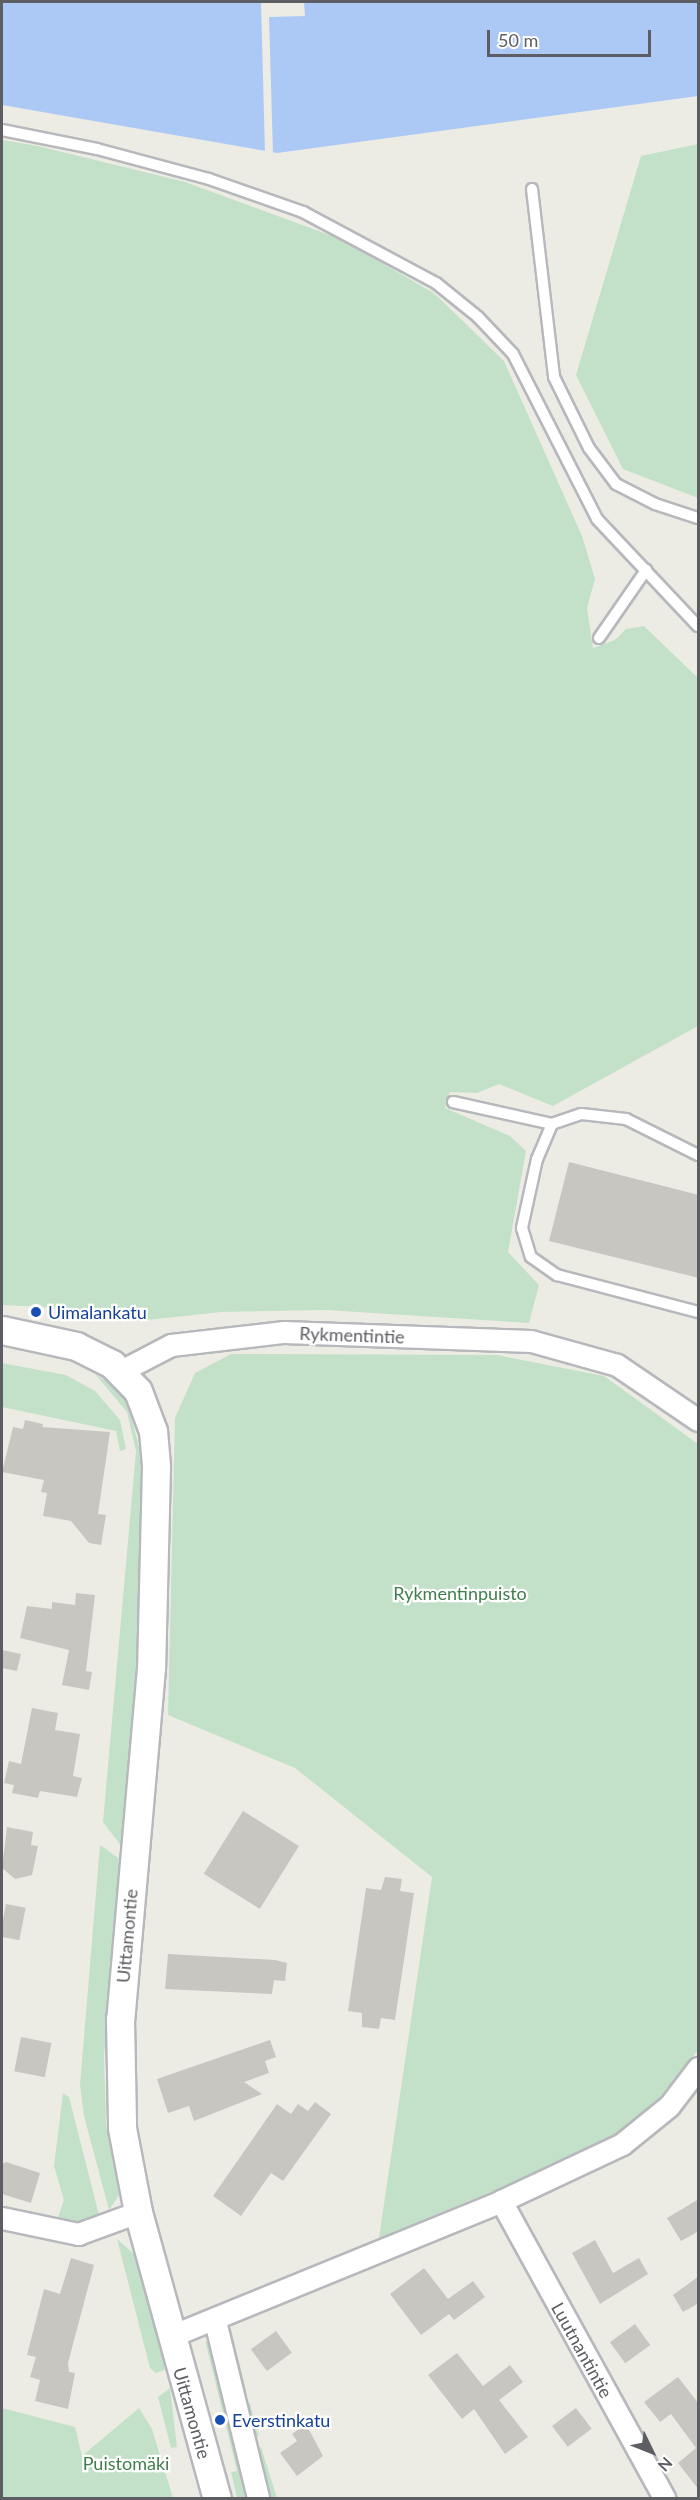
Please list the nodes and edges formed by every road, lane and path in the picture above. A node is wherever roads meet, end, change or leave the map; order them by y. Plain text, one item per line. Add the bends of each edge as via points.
1 (2, 130) edge
2 (532, 189) dead end
3 (699, 518) edge
4 (645, 570) junction
5 (697, 621) edge
6 (599, 638) dead end
7 (453, 1101) dead end
8 (552, 1124) junction
9 (699, 1155) edge
10 (699, 1312) edge
11 (2, 1330) edge
12 (121, 1371) junction
13 (699, 1420) edge
14 (699, 2068) edge
15 (501, 2200) junction
16 (138, 2212) junction
17 (2, 2218) edge
18 (215, 2321) junction
19 (171, 2337) junction
20 (217, 2499) edge
21 (258, 2499) edge
22 (664, 2499) edge

1 - 4 lane via 98,148 303,212 436,283 478,317 513,354 597,519
2 - 3 lane via 554,377 589,448 616,484 656,504
4 - 5 lane
4 - 6 lane
7 - 8 lane
8 - 9 lane via 581,1114 626,1119
8 - 10 lane via 537,1159 522,1228 531,1257 557,1275
11 - 12 street via 76,1346
12 - 13 street, Rykmentintie via 171,1345 284,1332 531,1341 617,1365
12 - 16 street, Uittamontie via 147,1410 156,1467 151,1668 120,2019 122,2128
14 - 15 street via 669,2106 622,2144
15 - 18 street
15 - 22 street, Luutnantintie
16 - 17 street via 78,2235
16 - 19 street, Uittamontie
18 - 19 street
18 - 21 street
19 - 20 street, Uittamontie

